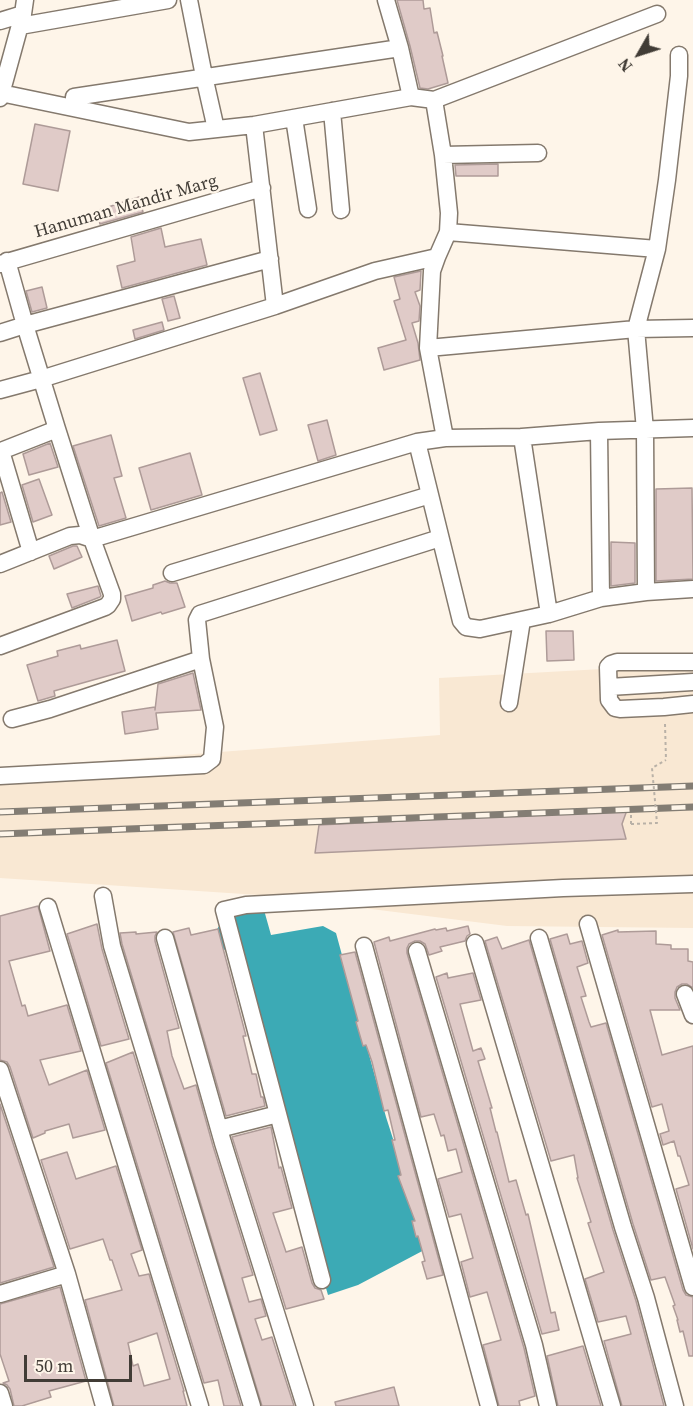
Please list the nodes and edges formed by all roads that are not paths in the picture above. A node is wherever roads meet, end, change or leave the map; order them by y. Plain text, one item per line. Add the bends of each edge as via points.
1 (168, 0) edge
2 (189, 0) edge
3 (386, 0) edge
4 (23, 13) edge
5 (657, 14) dead end
6 (0, 21) edge
7 (400, 48) junction
8 (679, 55) dead end
9 (204, 76) junction
10 (1, 96) edge
11 (74, 97) dead end
12 (411, 97) junction
13 (434, 100) junction
14 (332, 111) junction
15 (294, 118) junction
16 (254, 125) junction
17 (216, 129) junction
18 (538, 153) dead end
19 (443, 155) junction
20 (262, 188) junction
21 (308, 208) dead end
22 (341, 210) dead end
23 (448, 232) junction
24 (657, 249) junction
25 (437, 257) junction
26 (270, 260) junction
27 (4, 263) edge
28 (275, 306) junction
29 (25, 325) junction
30 (693, 328) edge
31 (636, 329) junction
32 (0, 333) edge
33 (428, 348) junction
34 (41, 379) junction
35 (0, 390) edge
36 (693, 428) edge
37 (57, 429) junction
38 (645, 430) junction
39 (599, 431) junction
40 (522, 437) junction
41 (445, 438) junction
42 (417, 442) junction
43 (430, 495) junction
44 (440, 538) junction
45 (92, 539) junction
46 (31, 552) junction
47 (0, 564) edge
48 (172, 573) dead end
49 (693, 589) edge
50 (646, 592) junction
51 (601, 598) junction
52 (549, 614) junction
53 (522, 620) junction
54 (0, 646) edge
55 (201, 659) junction
56 (693, 662) edge
57 (693, 682) edge
58 (609, 687) junction
59 (509, 703) dead end
60 (693, 704) edge
61 (12, 719) dead end
62 (0, 776) edge
63 (693, 884) edge
64 (103, 896) dead end
65 (48, 907) dead end
66 (588, 924) dead end
67 (165, 938) dead end
68 (539, 938) dead end
69 (474, 943) dead end
70 (364, 946) dead end
71 (417, 951) dead end
72 (685, 994) dead end
73 (693, 1015) edge
74 (0, 1070) edge
75 (278, 1114) junction
76 (219, 1129) junction
77 (67, 1274) junction
78 (322, 1280) dead end
79 (693, 1287) edge
80 (0, 1294) edge
81 (0, 1393) edge
82 (4, 1406) edge
83 (104, 1406) edge
84 (200, 1406) edge
85 (252, 1406) edge
86 (305, 1406) edge
87 (489, 1406) edge
88 (548, 1406) edge
89 (612, 1406) edge
90 (675, 1406) edge

1 - 4 street
2 - 9 street
3 - 7 street
4 - 6 street
4 - 10 street
5 - 13 street
7 - 9 street
7 - 12 street
8 - 24 street
9 - 11 street
9 - 17 street
10 - 17 street via 189,132
12 - 13 street
12 - 14 street
13 - 19 street
14 - 15 street
14 - 22 street
15 - 16 street
15 - 21 street
16 - 17 street
16 - 20 street
18 - 19 street
19 - 23 street
20 - 26 street
20 - 27 street, Hanuman Mandir Marg
23 - 24 street
23 - 25 street
24 - 31 street
25 - 28 street via 375,271
25 - 33 street via 432,271
26 - 28 street
26 - 29 street
27 - 29 street
28 - 34 street
29 - 32 street
29 - 34 street
30 - 31 street
31 - 33 street
31 - 38 street
33 - 41 street
34 - 35 street
34 - 37 street
36 - 38 street
37 - 45 street
37 - 46 street via 1,451
38 - 39 street
38 - 50 street
39 - 40 street
39 - 51 street
40 - 41 street
40 - 52 street
41 - 42 street
42 - 43 street
42 - 45 street
43 - 44 street
43 - 48 street
44 - 53 street via 461,621 466,627
44 - 55 street via 202,613 197,620
45 - 46 street via 70,536
45 - 54 street via 112,594 108,605
46 - 47 street
49 - 50 street
50 - 51 street
51 - 52 street
52 - 53 street
53 - 59 street
55 - 61 street
55 - 62 street via 214,727 212,759 204,765
56 - 58 street via 614,663 608,667
57 - 58 street
58 - 60 street via 609,700 615,708
63 - 75 street via 246,905 224,910
64 - 85 street via 112,946
65 - 84 street
66 - 79 street
67 - 76 street
68 - 90 street
69 - 89 street
70 - 87 street
71 - 88 street via 531,1334
72 - 73 street
74 - 77 street
75 - 76 street
75 - 78 street
76 - 86 street
77 - 80 street
77 - 83 street
81 - 82 street

